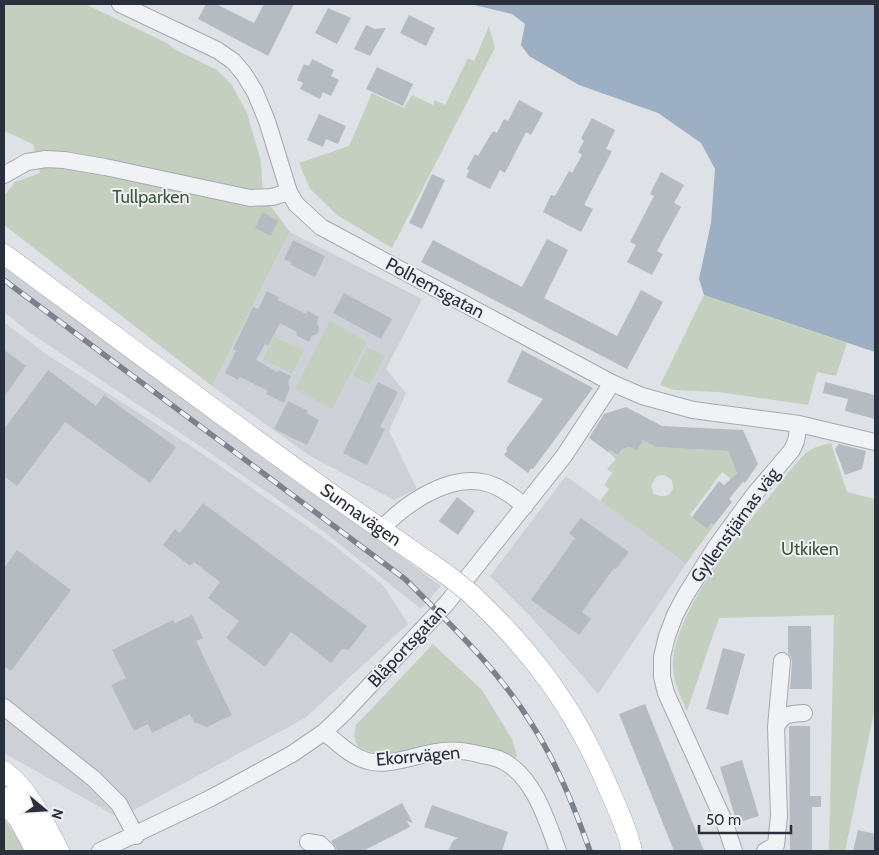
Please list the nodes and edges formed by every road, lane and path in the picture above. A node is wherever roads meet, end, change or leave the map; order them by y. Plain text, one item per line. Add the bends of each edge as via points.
1 (120, 4) edge
2 (4, 175) edge
3 (289, 192) junction
4 (4, 254) edge
5 (612, 382) junction
6 (799, 424) junction
7 (875, 442) edge
8 (525, 506) junction
9 (381, 530) junction
10 (782, 661) dead end
11 (4, 707) edge
12 (804, 713) dead end
13 (776, 728) junction
14 (324, 732) junction
15 (4, 771) edge
16 (4, 799) edge
17 (136, 836) junction
18 (308, 842) dead end
19 (38, 851) edge
20 (59, 851) edge
21 (100, 851) edge
22 (327, 851) edge
23 (558, 851) edge
24 (632, 851) edge
25 (734, 851) edge
26 (765, 851) edge

1 - 3 street via 217,50 233,61 255,92
2 - 3 street via 27,162 46,159 105,167 250,198
3 - 5 street, Polhemsgatan via 296,204 321,228
4 - 9 main road, Sunnavägen
5 - 6 street, Polhemsgatan via 642,396 692,410
5 - 8 street, Blåportsgatan via 581,432
6 - 7 street, Polhemsgatan
6 - 25 street, Gyllenstjärnas väg via 792,450 753,496 685,596 667,636 662,657 666,693 721,814
8 - 9 street via 496,486 464,481 445,485 419,498 392,517
8 - 14 street, Blåportsgatan via 436,616
9 - 24 main road, Sunnavägen, bridge via 471,594 514,636 543,672 583,732 621,815
10 - 13 street
11 - 17 street via 94,779 118,804
12 - 13 street via 782,717
13 - 26 street via 776,845
14 - 17 street, Blåportsgatan via 264,770
14 - 23 street, Ekorrvägen via 366,761 377,763 438,752 466,751 504,762 514,769 540,802
15 - 20 main road via 25,792
16 - 19 highway via 21,819
17 - 21 street, Blåportsgatan
18 - 22 street via 320,844

